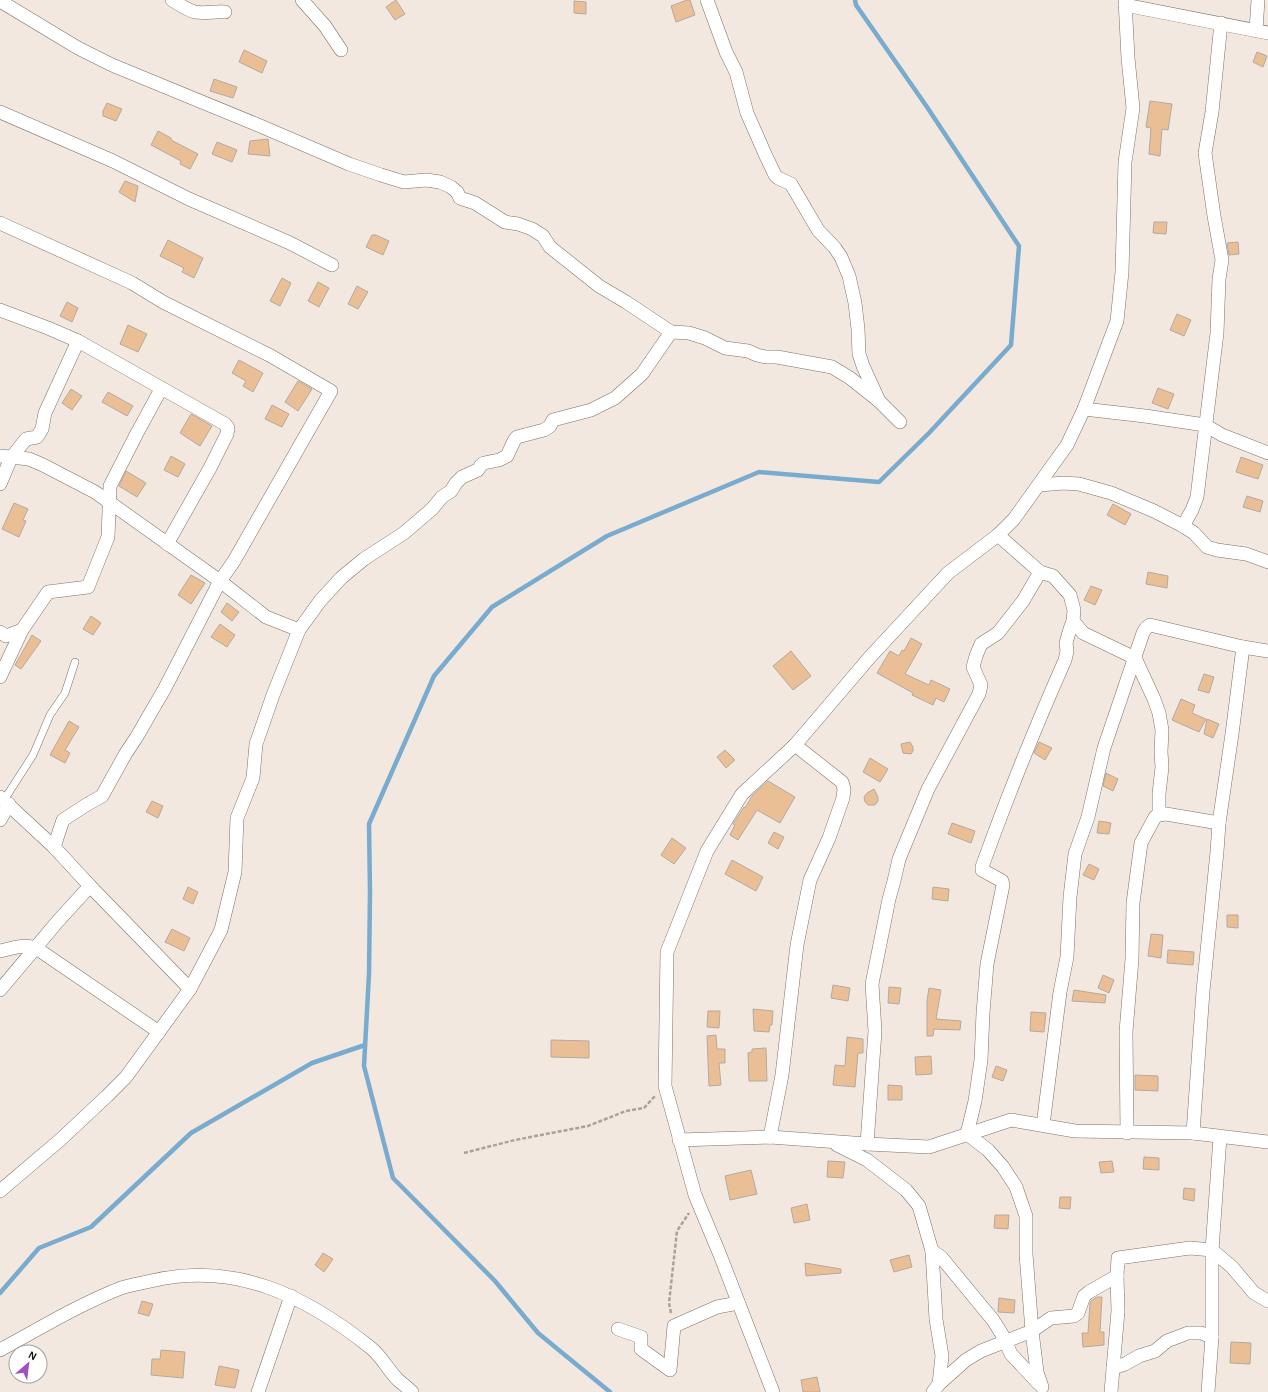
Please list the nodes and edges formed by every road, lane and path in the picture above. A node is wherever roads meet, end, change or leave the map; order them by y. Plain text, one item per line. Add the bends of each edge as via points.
1 (172, 0) edge
2 (302, 0) edge
3 (707, 0) edge
4 (1258, 0) edge
5 (1125, 3) edge
6 (1, 6) edge
7 (225, 12) dead end
8 (1221, 23) junction
9 (1262, 32) edge
10 (341, 50) dead end
11 (0, 112) edge
12 (0, 223) edge
13 (332, 265) dead end
14 (0, 310) edge
15 (671, 332) junction
16 (78, 341) junction
17 (161, 389) junction
18 (879, 401) junction
19 (1084, 409) junction
20 (900, 422) dead end
21 (1205, 425) junction
22 (1268, 453) edge
23 (6, 457) edge
24 (0, 484) edge
25 (1040, 485) junction
26 (109, 503) junction
27 (1183, 526) junction
28 (998, 535) junction
29 (167, 544) junction
30 (1268, 562) edge
31 (1040, 572) junction
32 (220, 582) junction
33 (1073, 621) junction
34 (22, 630) junction
35 (299, 630) junction
36 (0, 632) edge
37 (1243, 647) junction
38 (1268, 651) edge
39 (1135, 658) junction
40 (75, 662) dead end
41 (0, 677) edge
42 (794, 745) junction
43 (4, 800) edge
44 (1158, 815) junction
45 (0, 820) edge
46 (1218, 823) junction
47 (54, 847) junction
48 (90, 886) junction
49 (36, 948) junction
50 (0, 951) edge
51 (190, 989) junction
52 (0, 990) edge
53 (159, 1032) junction
54 (665, 1086) junction
55 (1043, 1125) junction
56 (1127, 1133) junction
57 (1193, 1133) junction
58 (967, 1134) junction
59 (770, 1137) junction
60 (1220, 1137) junction
61 (679, 1140) junction
62 (831, 1142) junction
63 (1268, 1142) edge
64 (867, 1144) junction
65 (464, 1153) dead end
66 (0, 1191) edge
67 (697, 1200) junction
68 (932, 1250) junction
69 (1212, 1250) junction
70 (1117, 1276) junction
71 (291, 1296) junction
72 (1268, 1301) edge
73 (738, 1304) junction
74 (674, 1326) junction
75 (618, 1329) dead end
76 (1032, 1331) junction
77 (1212, 1337) junction
78 (1005, 1341) junction
79 (0, 1350) edge
80 (1113, 1368) junction
81 (936, 1388) edge
82 (1044, 1389) edge
83 (258, 1392) edge
84 (412, 1392) edge
85 (772, 1392) edge
86 (1111, 1392) edge
87 (1208, 1392) edge

1 - 7 street via 197,12
2 - 10 street
3 - 18 street via 736,72 747,113 775,175 792,184 818,230 841,257 849,276 855,303 859,354
4 - 9 street
5 - 8 street
5 - 19 street via 1134,108 1125,162 1117,321
6 - 15 street via 112,65 349,164 404,182 440,182 457,192 460,198 475,203 505,222 532,229 543,236 550,246 599,286
8 - 9 street
8 - 21 street via 1205,153 1222,260 1217,333
11 - 13 street via 113,161
12 - 32 street via 132,283 163,302 271,356 331,391
14 - 16 street
15 - 18 street via 689,333 725,348 748,351 766,357 832,367
15 - 35 street via 642,374 615,398 591,410 554,420 544,430 517,437 507,456 481,465 478,470 462,477 451,491 404,533 364,559 341,578
16 - 17 street
16 - 23 street via 45,413 42,429 37,437 26,439
17 - 26 street via 110,486
17 - 29 street via 228,428 210,468
18 - 20 street
19 - 21 street
19 - 25 street via 1068,445
21 - 22 street via 1222,435
21 - 27 street via 1197,497
23 - 24 street
23 - 26 street via 29,459 43,465 95,492
25 - 27 street via 1079,484 1111,493
25 - 28 street
26 - 29 street
26 - 34 street via 108,537 88,587 48,592
27 - 30 street via 1207,547 1246,554
28 - 31 street
28 - 42 street via 948,574 870,657
29 - 32 street
31 - 33 street via 1053,576 1070,595 1074,610
31 - 64 street via 1023,601 998,634 981,644 973,667 981,685 979,694 928,789 899,859 872,984 875,1031
32 - 35 street via 266,617
32 - 47 street via 110,785 102,796 63,820
33 - 39 street via 1083,633
33 - 58 street via 1066,643 1065,660 1001,812 982,867 985,873 1002,881 1002,885 987,964 981,1060
34 - 36 street via 6,636
34 - 41 street
35 - 51 street via 256,744 253,778 237,818 235,872 221,930
37 - 38 street
37 - 39 street via 1150,625 1143,633
37 - 46 street
39 - 44 street via 1159,712 1162,730
39 - 55 street via 1104,748 1088,817 1075,854 1067,957
40 - 43 lane via 65,693 50,715 33,755
42 - 54 street via 750,785 728,814 707,851 667,952
42 - 59 street via 842,782 844,789 829,838 810,880 797,945 782,1075
43 - 45 street
43 - 47 street
44 - 46 street via 1166,814
44 - 56 street via 1141,843 1133,903 1132,959 1126,1032
46 - 57 street
47 - 48 street
48 - 49 street
48 - 51 street
49 - 50 street via 28,945
49 - 52 street
49 - 53 street
51 - 53 street
53 - 66 street via 126,1077 60,1140
54 - 61 street
54 - 65 path via 644,1108 626,1111 588,1126
55 - 56 street via 1075,1131
55 - 58 street via 1011,1120
56 - 57 street
57 - 60 street
58 - 64 street via 929,1147
58 - 76 street via 988,1150 1003,1167 1016,1187 1026,1216
59 - 61 street
59 - 62 street
60 - 63 street
60 - 69 street
61 - 67 street
62 - 64 street
62 - 68 street via 867,1160 906,1190 919,1206
67 - 73 street
67 - 74 path via 676,1231 669,1303
68 - 78 street via 986,1311
68 - 81 street via 936,1319 942,1356
69 - 70 street via 1190,1248 1118,1258
69 - 72 street via 1232,1267 1254,1293
69 - 77 street
70 - 76 street via 1084,1296 1078,1313 1074,1316 1051,1318
70 - 80 street via 1118,1311
71 - 79 street via 227,1276 207,1274 158,1279 122,1288
71 - 83 street
71 - 84 street via 362,1341
73 - 74 street via 717,1307
73 - 85 street
74 - 75 street via 670,1370 641,1349 641,1337
76 - 78 street
76 - 82 street via 1037,1372
77 - 80 street via 1201,1333 1188,1333 1166,1341 1155,1350
77 - 87 street
78 - 81 street via 966,1360
78 - 82 street via 1012,1354
80 - 86 street

